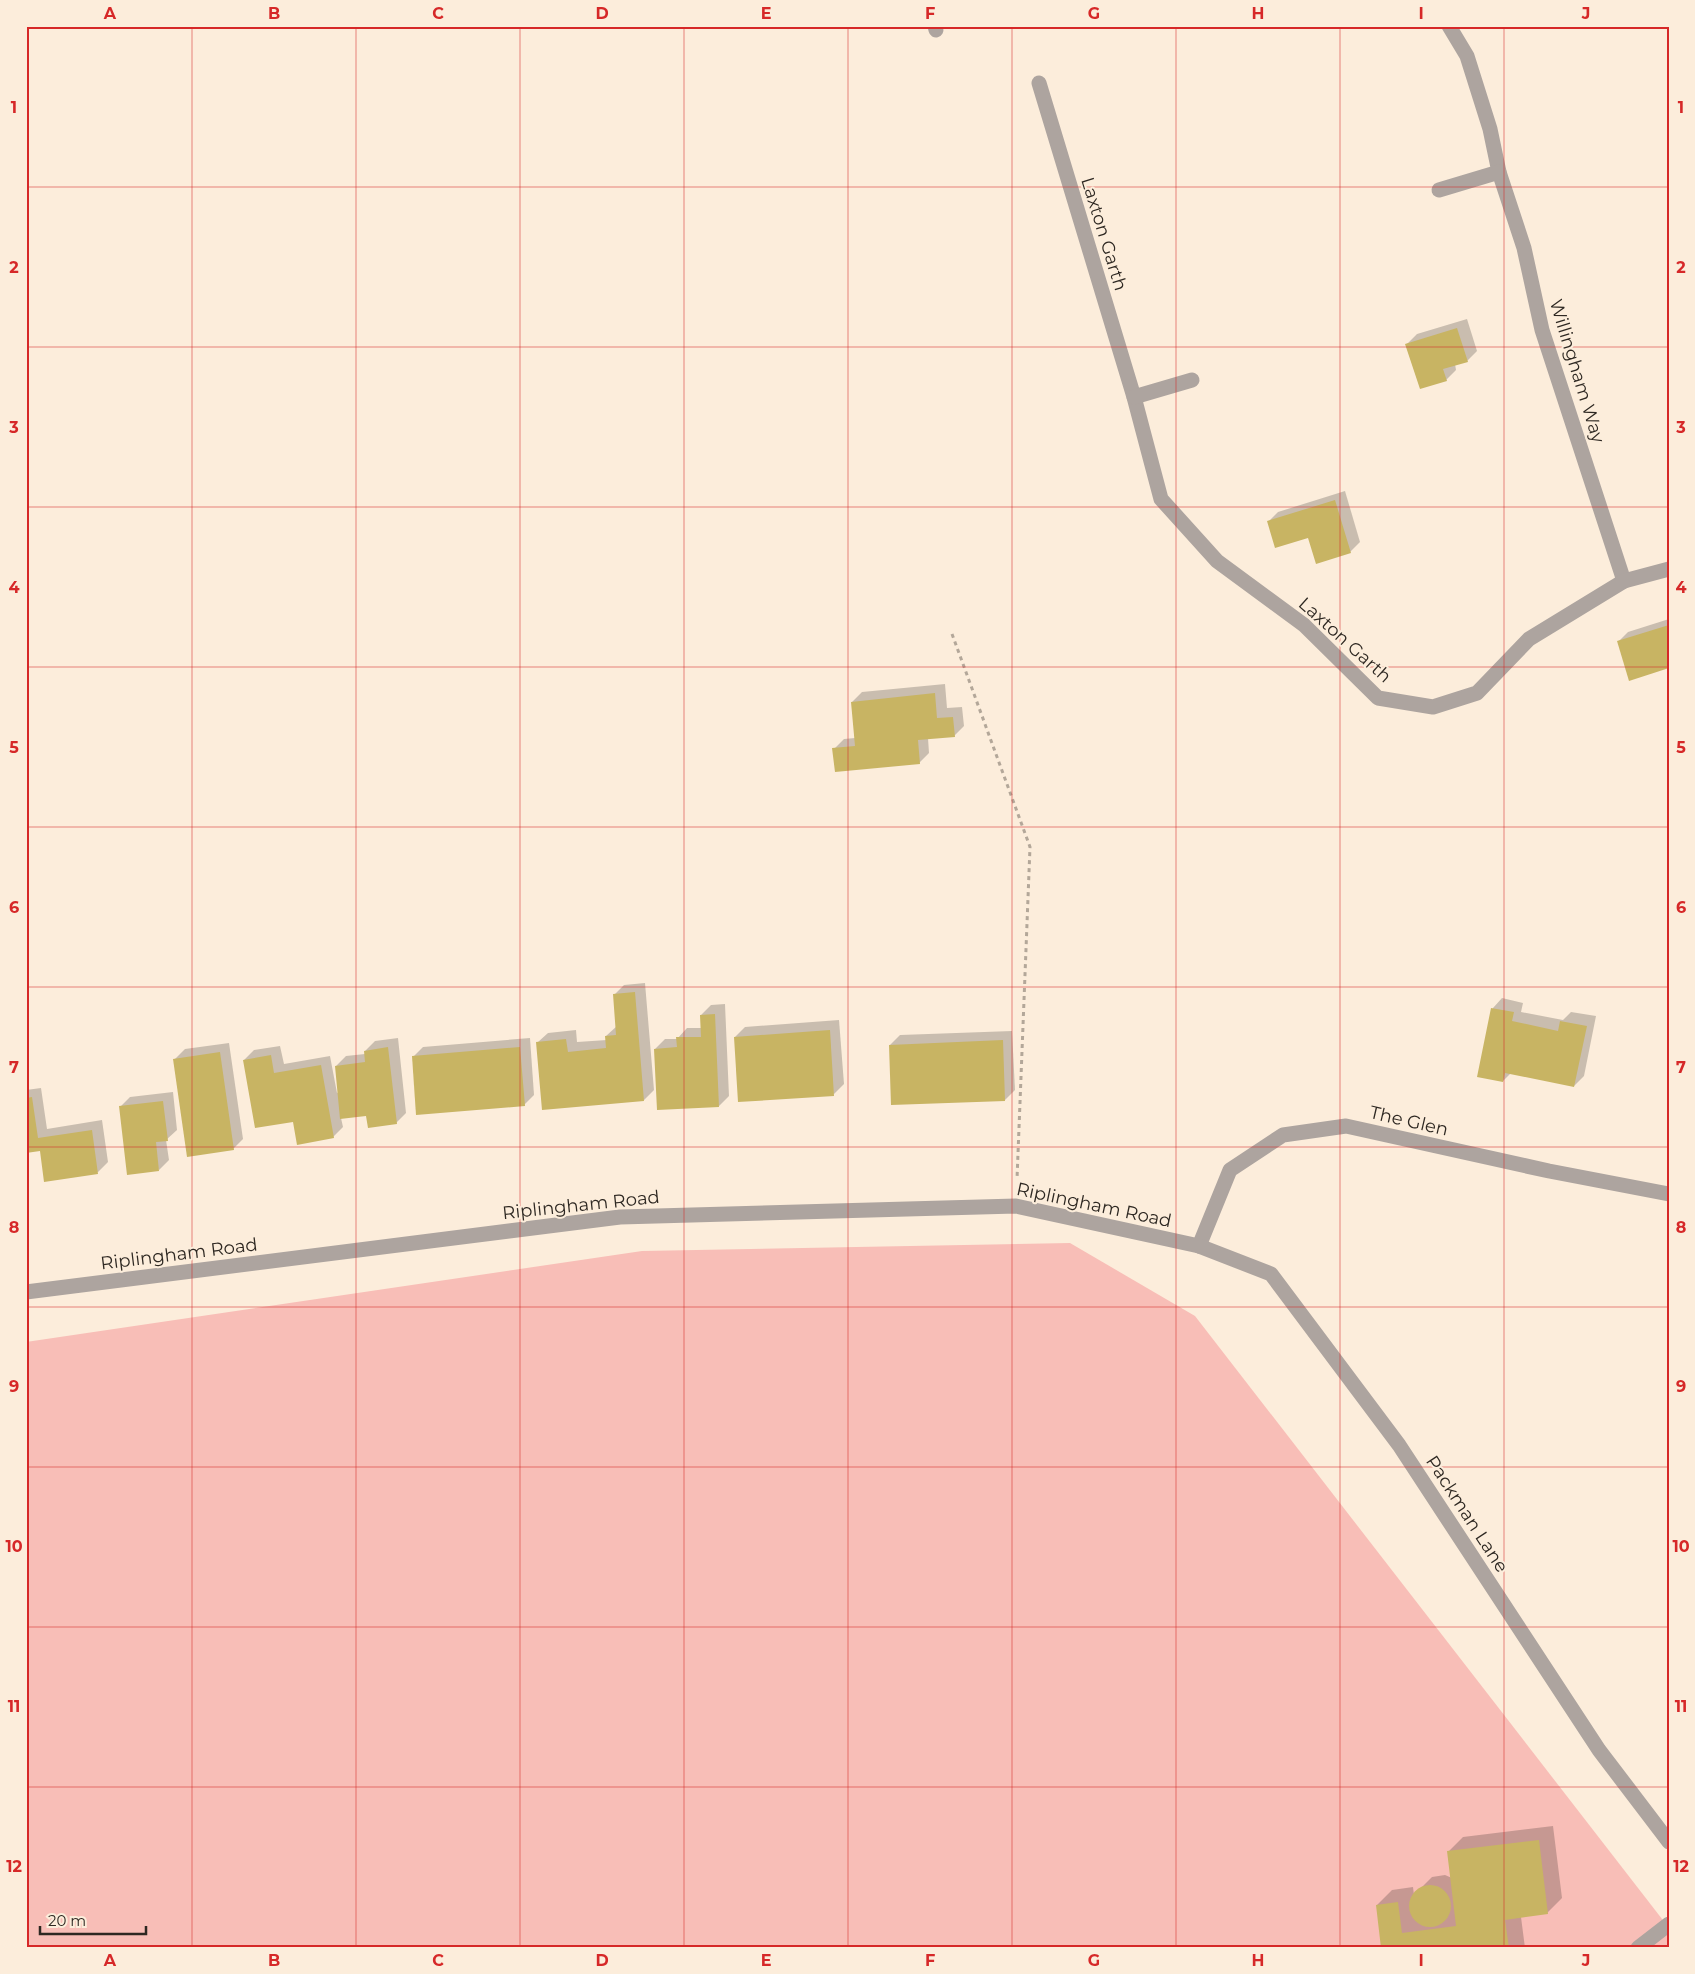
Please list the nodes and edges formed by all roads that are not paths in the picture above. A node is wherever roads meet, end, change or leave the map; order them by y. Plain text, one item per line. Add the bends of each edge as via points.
1 (1449, 26) edge
2 (1039, 83) dead end
3 (1499, 172) junction
4 (1439, 190) dead end
5 (1192, 380) dead end
6 (1134, 397) junction
7 (1669, 569) edge
8 (1624, 581) junction
9 (1669, 1194) edge
10 (1199, 1246) junction
11 (26, 1292) edge
12 (1669, 1842) edge
13 (1669, 1924) edge
14 (1638, 1948) edge

1 - 3 street, Willingham Way via 1468,56
2 - 6 street, Laxton Garth
3 - 4 street
3 - 8 street, Willingham Way via 1524,248 1542,330
5 - 6 street
6 - 8 street, Laxton Garth via 1161,499 1217,561 1304,625 1378,698 1433,707 1477,693 1529,639
7 - 8 street, Laxton Garth
9 - 10 street, The Glen via 1549,1172 1346,1126 1283,1135 1230,1170
10 - 11 street, Riplingham Road via 1016,1206 620,1217
10 - 12 street, Packman Lane via 1271,1274 1399,1445 1599,1750
13 - 14 street

